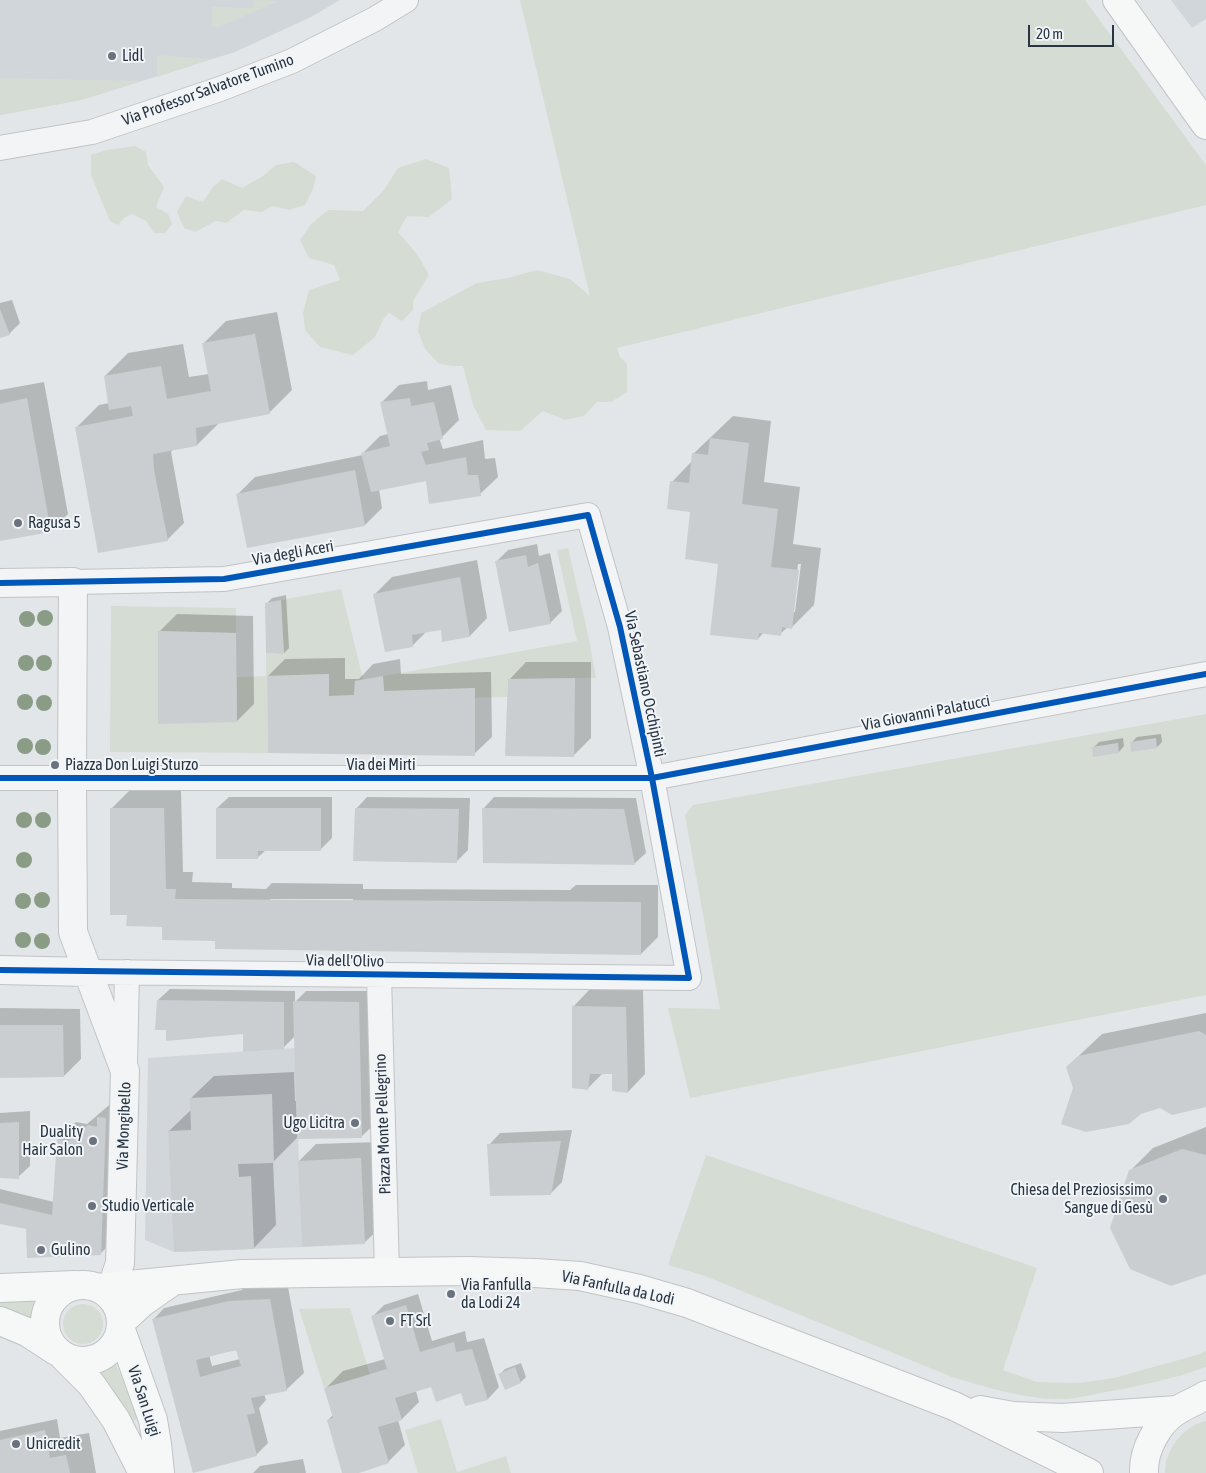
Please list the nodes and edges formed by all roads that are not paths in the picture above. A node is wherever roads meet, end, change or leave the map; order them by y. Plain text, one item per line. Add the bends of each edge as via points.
1 (406, 0) edge
2 (1117, 0) edge
3 (1140, 0) edge
4 (1206, 94) edge
5 (1206, 125) edge
6 (0, 148) edge
7 (588, 515) joint
8 (73, 582) junction
9 (0, 583) edge
10 (1206, 674) edge
11 (0, 778) edge
12 (652, 778) junction
13 (72, 779) junction
14 (0, 970) edge
15 (88, 972) junction
16 (127, 972) junction
17 (379, 975) junction
18 (689, 978) joint
19 (125, 1071) junction
20 (387, 1273) junction
21 (173, 1280) junction
22 (96, 1286) junction
23 (0, 1288) edge
24 (0, 1321) edge
25 (121, 1326) junction
26 (60, 1354) junction
27 (1197, 1401) edge
28 (954, 1406) junction
29 (143, 1473) edge
30 (160, 1473) edge
31 (1089, 1473) edge
32 (1144, 1473) edge

1 - 6 street, Via Professor Salvatore Tumino via 292,60 220,89 92,132
2 - 5 main road
3 - 4 main road
7 - 8 street, Via degli Aceri via 224,579
7 - 12 street, Via Sebastiano Occhipinti via 620,627
8 - 9 street, Via degli Aceri
8 - 13 street, Via Mongibello
10 - 12 street, Via Giovanni Palatucci
11 - 13 street, Via dei Mirti
12 - 13 street, Via dei Mirti
12 - 18 street, Via Sebastiano Occhipinti
13 - 15 street, Via Mongibello via 73,932
14 - 15 street, Via dell'Olivo
15 - 16 street, Via dell'Olivo
15 - 19 street, Via Mongibello
16 - 17 street, Via dell'Olivo
16 - 19 street
17 - 18 street, Via dell'Olivo
17 - 20 street, Piazza Monte Pellegrino
19 - 22 street, Via Mongibello via 120,1263
20 - 21 main road, Via Fanfulla da Lodi via 242,1274
20 - 28 main road, Via Fanfulla da Lodi via 468,1271 580,1276 687,1303
21 - 22 main road, Via Fanfulla da Lodi
21 - 25 main road via 143,1302
22 - 23 main road
22 - 25 main road via 114,1301
22 - 26 main road via 68,1287 51,1301 46,1311 45,1333
24 - 26 main road via 27,1332
25 - 26 main road via 114,1345 96,1359 85,1362
25 - 30 main road, Via San Luigi via 153,1420
26 - 29 main road, Via San Luigi via 91,1384 116,1420
27 - 28 main road via 1062,1418 1013,1416
27 - 32 main road via 1160,1426 1149,1446
28 - 31 main road

